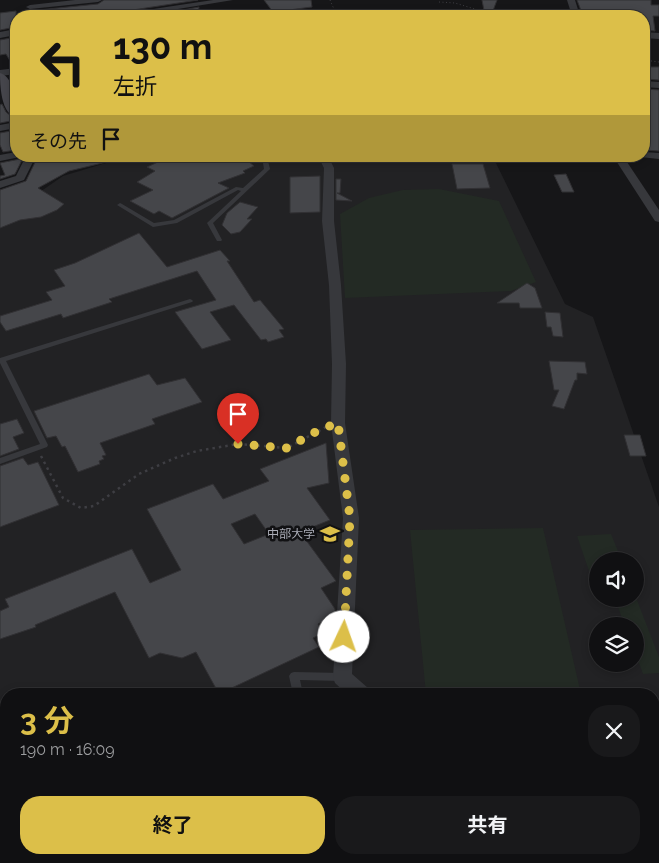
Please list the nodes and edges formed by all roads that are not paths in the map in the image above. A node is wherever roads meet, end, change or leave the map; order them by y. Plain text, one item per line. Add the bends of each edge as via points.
1 (98, 0) edge
2 (229, 0) edge
3 (29, 4) edge
4 (179, 4) edge
5 (150, 10) edge
6 (0, 75) edge
7 (9, 99) edge
8 (28, 162) edge
9 (266, 162) edge
10 (326, 162) edge
11 (622, 162) edge
12 (0, 185) edge
13 (243, 190) junction
14 (120, 205) dead end
15 (659, 219) edge
16 (219, 240) dead end
17 (190, 301) dead end
18 (1, 360) edge
19 (0, 461) edge
20 (342, 677) junction
21 (297, 688) edge
22 (354, 688) edge

1 - 3 street
2 - 4 street
4 - 5 street
6 - 7 street
8 - 12 street via 20,178
9 - 13 lane via 267,169
10 - 20 street via 329,168 328,221 339,364 338,423 350,518
11 - 15 street
13 - 14 lane via 238,188 175,222 153,225
13 - 16 lane via 210,223
17 - 18 lane
18 - 19 lane via 44,446
20 - 21 lane via 294,676
20 - 22 street

